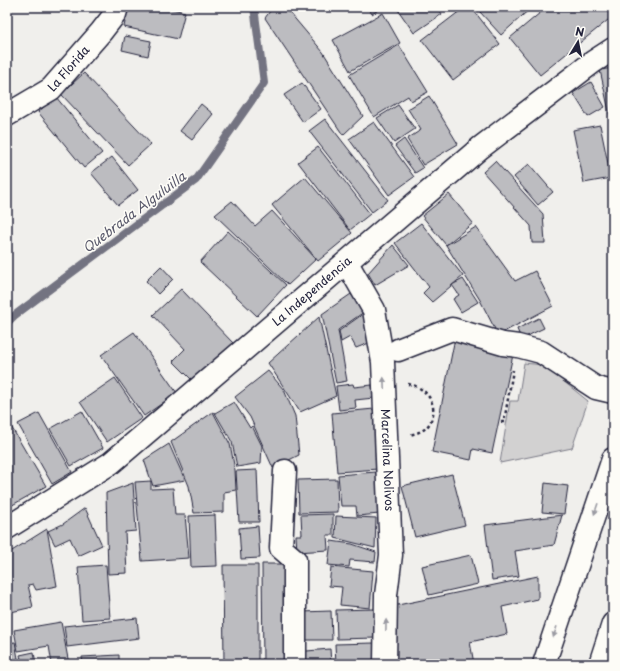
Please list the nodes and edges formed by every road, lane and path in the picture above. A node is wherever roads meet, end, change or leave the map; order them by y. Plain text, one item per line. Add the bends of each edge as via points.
1 (117, 7) edge
2 (613, 49) edge
3 (7, 115) edge
4 (347, 263) junction
5 (518, 346) junction
6 (398, 350) joint
7 (613, 392) edge
8 (501, 422) dead end
9 (409, 435) dead end
10 (613, 458) edge
11 (285, 471) dead end
12 (7, 528) edge
13 (613, 624) edge
14 (295, 664) edge
15 (385, 664) edge
16 (544, 664) edge
17 (600, 664) edge

1 - 3 street, La Florida via 115,14 101,32 51,90
2 - 4 street, La Independencia via 480,148
4 - 12 street, La Independencia via 110,463
15 -> 4 street, Marcelina Nolivos via 386,595 391,555 383,362 374,310
5 - 6 street via 452,329
5 - 7 street via 541,352 596,388
5 - 8 path via 504,422
6 - 9 path via 405,384 415,385 424,390 433,408 427,426
10 -> 16 street
11 - 14 street via 281,548 295,560
13 - 17 street

